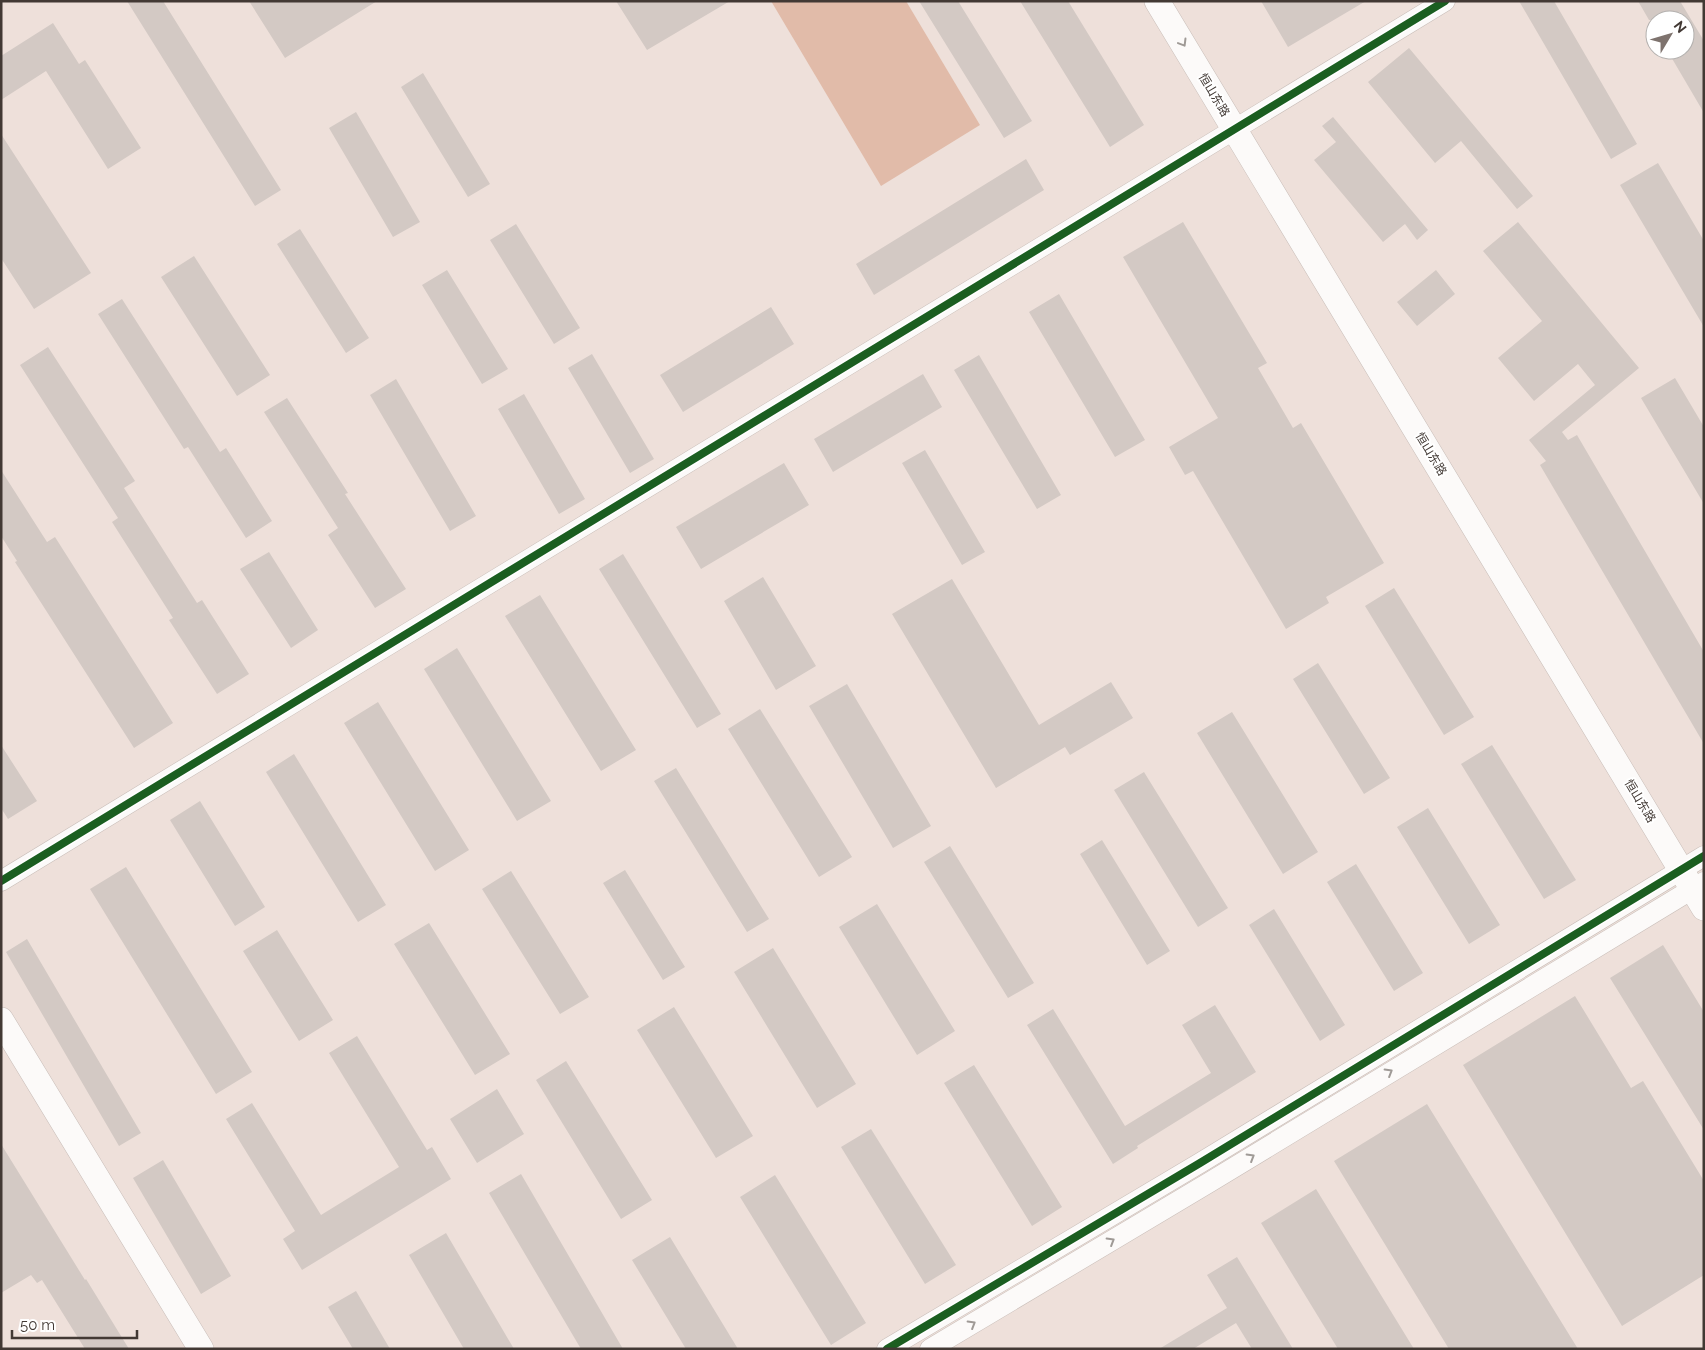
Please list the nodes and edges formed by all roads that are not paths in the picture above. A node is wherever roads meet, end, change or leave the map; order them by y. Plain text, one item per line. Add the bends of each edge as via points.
1 (1157, 1) edge
2 (1178, 1) edge
3 (1445, 1) edge
4 (1242, 124) junction
5 (1698, 879) edge
6 (1, 881) edge
7 (1, 1020) edge
8 (1, 1048) edge
9 (183, 1349) edge
10 (201, 1349) edge
11 (887, 1349) edge
12 (930, 1349) edge

1 -> 4 main road, 恒山东路
2 - 4 main road, 恒山东路
3 - 4 street
4 - 5 main road, 恒山东路
4 - 6 street
5 - 11 street via 1200,1162
12 -> 5 street via 1201,1187
7 - 10 main road
8 - 9 main road

